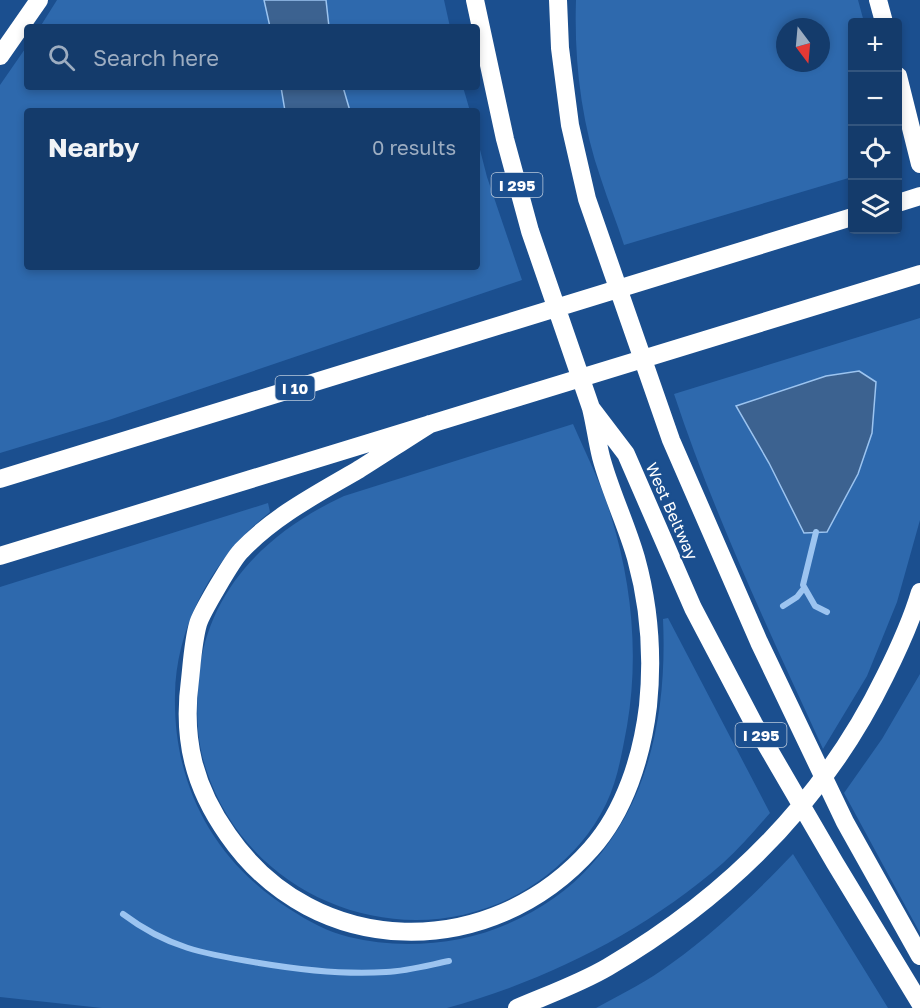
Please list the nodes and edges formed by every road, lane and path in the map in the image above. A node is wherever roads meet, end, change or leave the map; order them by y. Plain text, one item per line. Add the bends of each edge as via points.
1 (39, 0) edge
2 (475, 0) edge
3 (558, 0) edge
4 (878, 0) edge
5 (883, 18) edge
6 (0, 56) edge
7 (902, 94) edge
8 (920, 164) edge
9 (920, 196) edge
10 (902, 201) edge
11 (848, 218) edge
12 (920, 274) edge
13 (591, 408) junction
14 (430, 424) junction
15 (0, 479) edge
16 (0, 556) edge
17 (920, 592) edge
18 (920, 956) edge
19 (920, 1003) edge
20 (517, 1008) edge

1 - 6 highway
2 - 13 highway, West Beltway / I 295 via 505,139 530,231
3 - 18 highway via 570,125 587,199 671,440 759,642 845,822
4 - 5 highway
7 - 8 highway
9 - 10 highway
11 - 15 highway, I 10
12 - 14 highway
13 - 14 highway via 602,459 646,601 648,706 630,784 592,849 526,902 487,920 451,930 380,931 320,913 293,898 264,878 240,853 202,791 187,733 188,700 199,621 239,552 287,511
13 - 19 highway, West Beltway / I 295 via 626,454 693,608 754,724
14 - 16 highway
17 - 20 highway via 910,625 864,716 791,819 729,880 672,926 572,986

